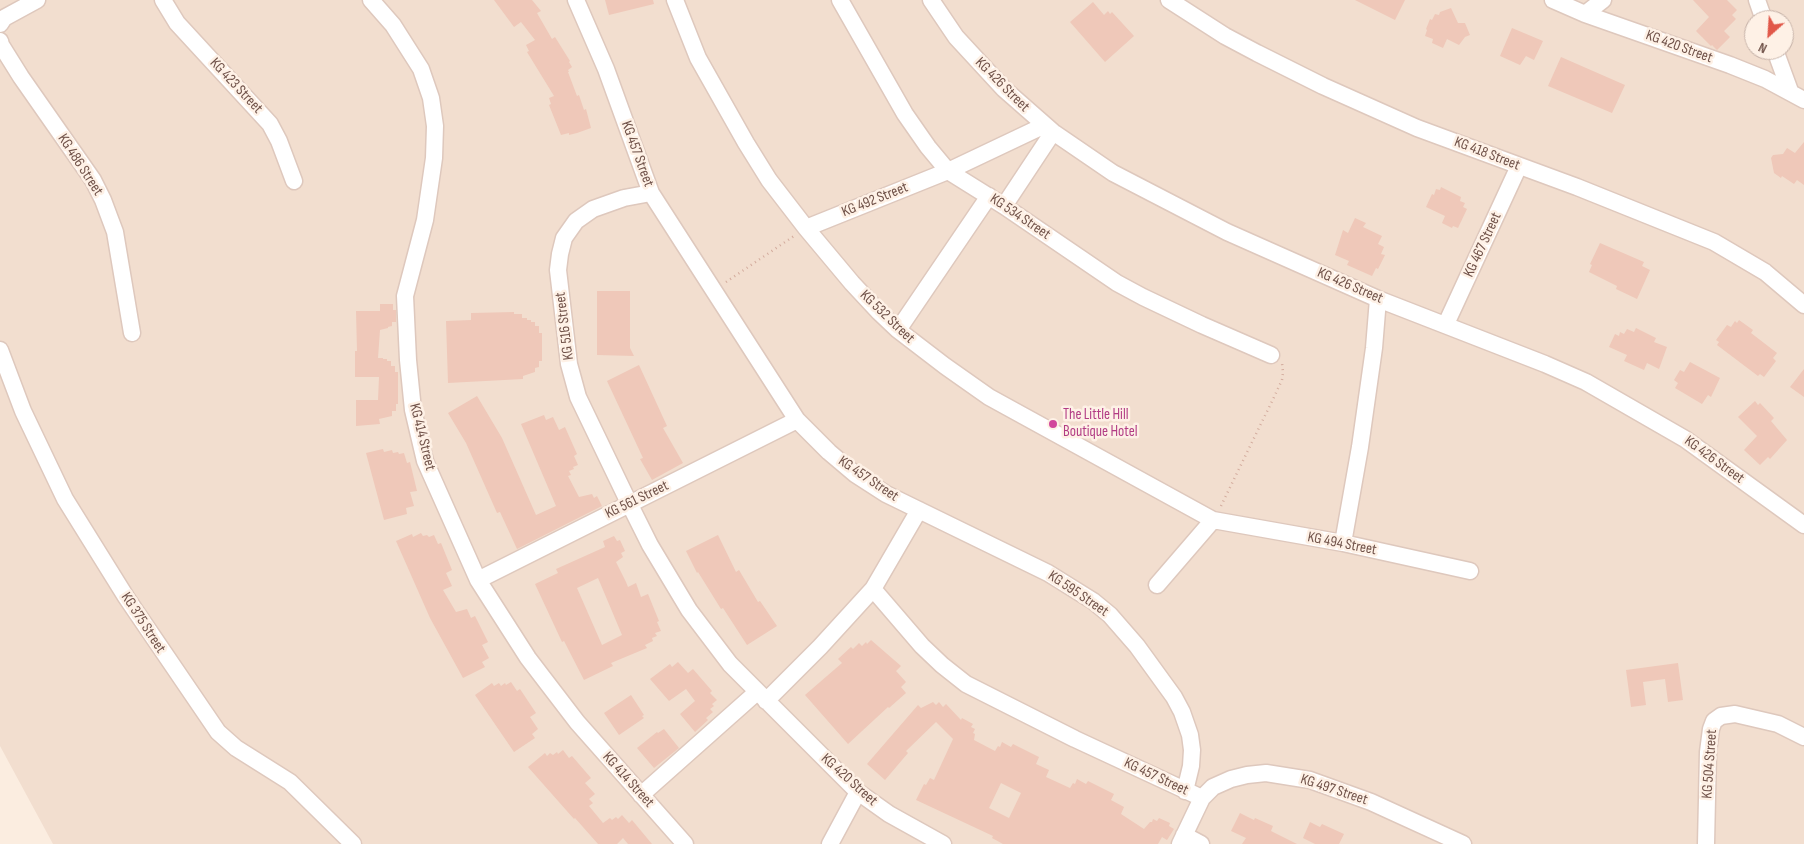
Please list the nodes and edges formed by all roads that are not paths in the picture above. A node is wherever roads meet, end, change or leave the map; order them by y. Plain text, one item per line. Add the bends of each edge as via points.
1 (37, 0) edge
2 (163, 0) edge
3 (371, 0) edge
4 (576, 0) edge
5 (675, 0) edge
6 (840, 0) edge
7 (931, 0) edge
8 (1169, 0) edge
9 (1552, 0) edge
10 (1603, 0) edge
11 (1585, 14) junction
12 (0, 24) edge
13 (0, 40) edge
14 (1779, 60) edge
15 (1790, 91) junction
16 (1804, 100) edge
17 (1049, 129) junction
18 (1519, 166) junction
19 (948, 171) junction
20 (294, 181) dead end
21 (651, 193) junction
22 (989, 196) junction
23 (1004, 206) junction
24 (806, 228) junction
25 (1378, 299) junction
26 (1804, 305) edge
27 (1446, 324) junction
28 (898, 330) junction
29 (132, 333) dead end
30 (0, 350) edge
31 (1271, 355) road end
32 (798, 420) junction
33 (629, 503) junction
34 (919, 510) junction
35 (1213, 520) junction
36 (1804, 525) edge
37 (1343, 543) junction
38 (1470, 571) dead end
39 (478, 580) junction
40 (1157, 585) dead end
41 (873, 589) junction
42 (761, 697) junction
43 (1804, 737) edge
44 (1185, 791) junction
45 (858, 792) junction
46 (641, 795) junction
47 (1202, 798) junction
48 (1182, 840) edge
49 (353, 844) edge
50 (685, 844) edge
51 (830, 844) edge
52 (943, 844) edge
53 (1201, 844) edge
54 (1464, 844) edge
55 (1706, 844) edge

1 - 12 street via 4,18
2 - 20 street, KG 423 Street via 177,23 270,124
3 - 39 street, KG 414 Street via 413,54 431,98 435,126 434,158 425,220 405,296 408,360 413,410 425,461
4 - 21 street, KG 457 Street via 606,69
5 - 24 street, KG 532 Street via 698,58 724,105 769,180
6 - 19 street, KG 534 Street via 905,114
7 - 17 street, KG 426 Street via 956,37 1004,89
8 - 18 street, KG 418 Street via 1225,36 1323,86 1418,128
9 - 11 street, KG 420 Street
10 - 11 street
11 - 15 street, KG 420 Street via 1730,65
13 - 29 street, KG 486 Street via 21,77 93,180 115,232
14 - 15 street
15 - 16 street, KG 420 Street
17 - 19 street, KG 492 Street
17 - 23 street
17 - 25 street, KG 426 Street via 1113,173 1179,208
18 - 26 street, KG 418 Street via 1714,242 1765,272
18 - 27 street, KG 467 Street
19 - 22 street, KG 534 Street
19 - 24 street, KG 492 Street
21 - 32 street, KG 457 Street
21 - 33 street, KG 516 Street via 593,208 576,221 564,238 558,270 569,364 578,397
22 - 23 street, KG 534 Street
22 - 28 street
23 - 31 street, KG 534 Street via 1130,290
24 - 28 street, KG 532 Street via 852,283
25 - 27 street, KG 426 Street
25 - 37 street via 1360,447
27 - 36 street, KG 426 Street via 1586,382 1685,439
28 - 35 street, KG 532 Street via 989,397
30 - 49 street, KG 375 Street via 23,411 65,499 126,598 218,732 236,748 290,782
32 - 33 street, KG 561 Street
32 - 34 street, KG 457 Street via 855,474
33 - 39 street, KG 561 Street
33 - 42 street, KG 516 Street via 689,610 730,664
34 - 41 street
34 - 44 street, KG 595 Street via 1048,573 1093,601 1122,628 1182,712 1192,750
35 - 37 street, KG 494 Street
35 - 40 street
37 - 38 street, KG 494 Street
39 - 46 street, KG 414 Street via 528,658 577,722
41 - 42 street via 820,647
41 - 44 street, KG 457 Street via 922,646 966,684
42 - 45 street, KG 420 Street
42 - 46 street
43 - 55 street, KG 504 Street via 1778,724 1735,714 1714,720 1708,752
44 - 47 street, KG 457 Street
45 - 51 street
45 - 52 street, KG 420 Street via 889,814
46 - 50 street, KG 414 Street
47 - 48 street, KG 457 Street
47 - 54 street, KG 497 Street via 1214,787 1247,775 1266,773 1310,780 1371,802
48 - 53 street

